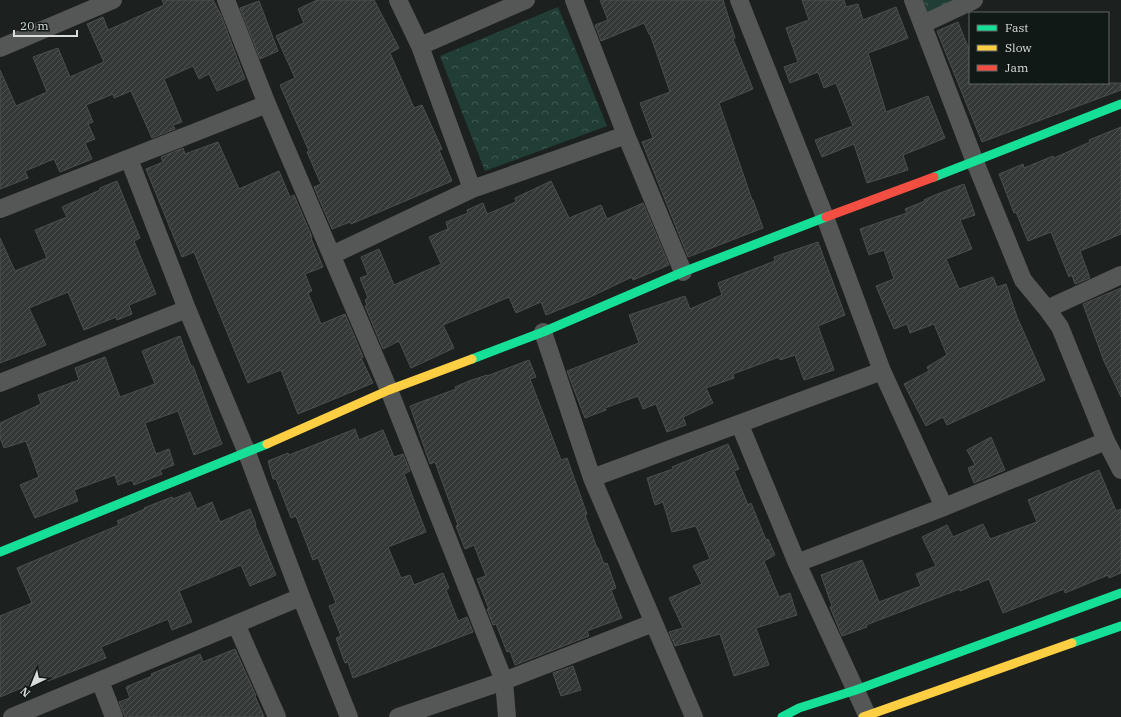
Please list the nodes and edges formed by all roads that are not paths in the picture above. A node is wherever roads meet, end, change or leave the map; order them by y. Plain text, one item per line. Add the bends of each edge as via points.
1 (113, 0) edge
2 (226, 0) edge
3 (398, 0) edge
4 (526, 0) edge
5 (574, 0) edge
6 (739, 0) edge
7 (913, 0) edge
8 (974, 0) edge
9 (923, 24) junction
10 (420, 46) junction
11 (0, 48) edge
12 (267, 104) junction
13 (1121, 104) edge
14 (626, 135) junction
15 (129, 158) junction
16 (975, 162) junction
17 (472, 189) junction
18 (0, 209) edge
19 (825, 217) junction
20 (332, 255) junction
21 (683, 272) junction
22 (1121, 275) edge
23 (187, 309) junction
24 (1047, 309) junction
25 (543, 332) junction
26 (882, 372) junction
27 (0, 383) edge
28 (389, 390) junction
29 (740, 425) junction
30 (1106, 441) junction
31 (247, 453) junction
32 (1121, 470) edge
33 (592, 478) junction
34 (944, 507) junction
35 (0, 552) edge
36 (798, 563) junction
37 (1121, 593) edge
38 (302, 597) junction
39 (236, 624) junction
40 (653, 624) junction
41 (1121, 626) edge
42 (100, 681) junction
43 (504, 681) junction
44 (856, 690) junction
45 (866, 716) edge
46 (12, 717) edge
47 (114, 717) edge
48 (276, 717) edge
49 (349, 717) edge
50 (398, 717) edge
51 (507, 717) edge
52 (694, 717) edge
53 (782, 717) edge

1 - 11 street
2 - 12 street
3 - 10 street
4 - 10 street
5 - 14 street
6 - 19 street
7 - 9 street
8 - 9 street
9 - 16 street
10 - 17 street
12 - 15 street
12 - 20 street
13 - 16 main road
14 - 17 street
14 - 21 street
15 - 18 street
15 - 23 street
16 - 19 main road
16 - 24 street via 1024,280
17 - 20 street
19 - 21 main road
19 - 26 street
20 - 28 street
21 - 25 main road
22 - 24 street
23 - 27 street
23 - 31 street
24 - 30 street via 1060,327
25 - 28 main road
25 - 33 street
26 - 29 street
26 - 34 street
28 - 31 main road
28 - 43 street
29 - 33 street
29 - 36 street
30 - 32 street
30 - 34 street
31 - 35 main road
31 - 38 street
33 - 40 street
34 - 36 street
36 - 44 street
37 - 44 main road
38 - 39 street
38 - 49 street
39 - 42 street
39 - 48 street
40 - 43 street
40 - 52 street
41 - 45 main road
42 - 46 street
42 - 47 street
43 - 50 street
43 - 51 street
44 - 45 street
44 - 53 main road via 799,708

